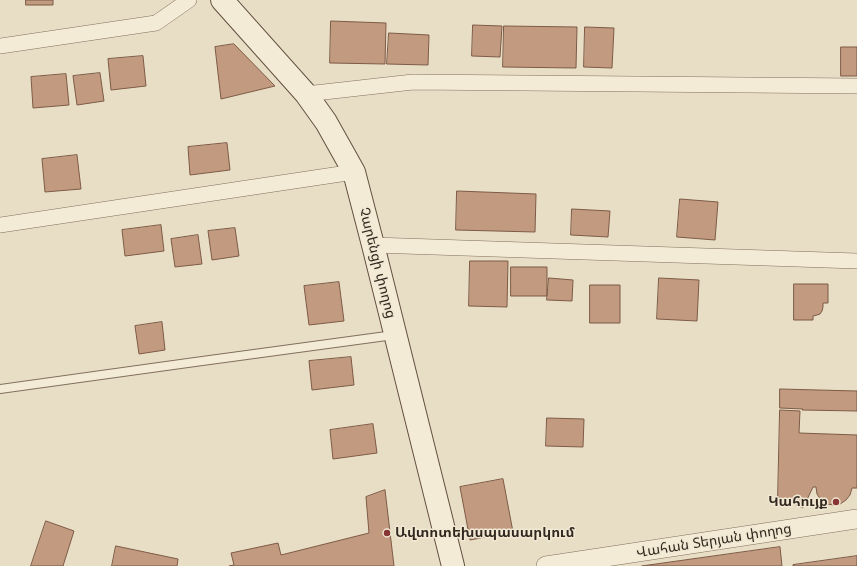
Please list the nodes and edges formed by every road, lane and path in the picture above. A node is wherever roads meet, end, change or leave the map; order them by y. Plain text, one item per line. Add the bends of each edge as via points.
1 (189, 0) edge
2 (222, 0) edge
3 (0, 46) edge
4 (857, 86) edge
5 (306, 94) junction
6 (354, 172) junction
7 (0, 225) edge
8 (374, 245) junction
9 (857, 261) edge
10 (395, 335) junction
11 (0, 389) edge
12 (857, 519) edge
13 (452, 566) edge
14 (546, 566) edge

1 - 3 street via 156,23
2 - 5 main road, Չարենցի փողոց
4 - 5 street via 412,82
5 - 6 main road, Չարենցի փողոց via 326,122
6 - 7 street
6 - 8 main road, Չարենցի փողոց
8 - 9 street
8 - 10 main road, Չարենցի փողոց
10 - 11 lane
10 - 13 main road, Չարենցի փողոց
12 - 14 street, Վահան Տերյան փողոց

